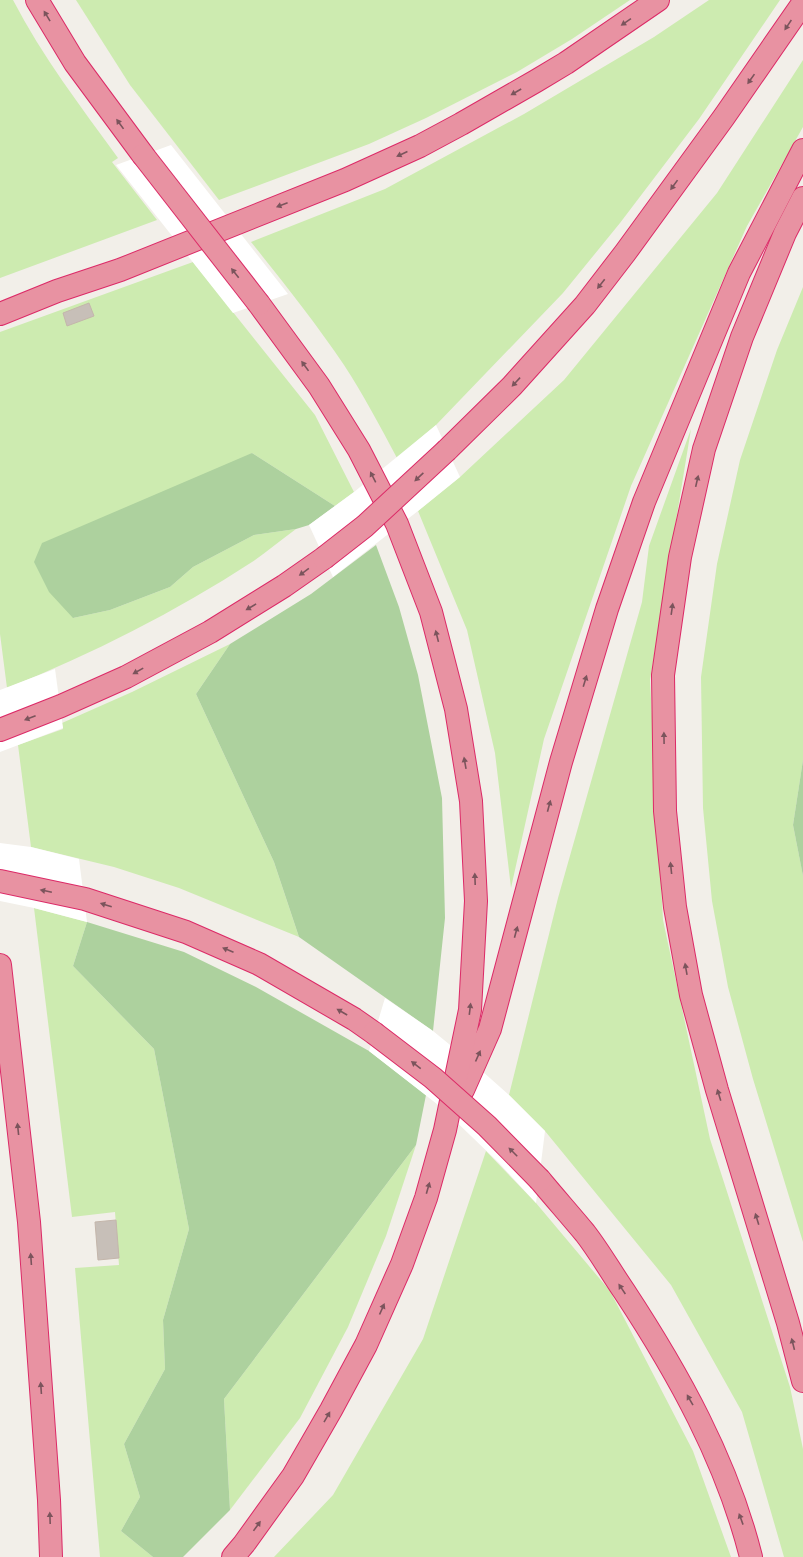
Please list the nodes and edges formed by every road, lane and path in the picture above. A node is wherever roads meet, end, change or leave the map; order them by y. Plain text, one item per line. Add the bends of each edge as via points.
1 (37, 0) edge
2 (658, 0) edge
3 (803, 3) edge
4 (803, 150) edge
5 (803, 198) edge
6 (0, 314) edge
7 (0, 730) edge
8 (0, 881) edge
9 (0, 965) edge
10 (445, 1130) junction
11 (803, 1381) edge
12 (51, 1557) edge
13 (233, 1557) edge
14 (751, 1557) edge

10 -> 1 highway, bridge via 470,1010 476,901 472,801 456,709 431,612 397,524 359,450 323,392 75,63
2 -> 6 highway via 536,81 420,146 346,180 120,270
3 -> 7 highway, bridge via 724,117 585,305 517,380 448,450 364,526 284,586 210,632 126,677
10 -> 4 highway via 490,1029 561,762 607,609 644,502 739,273
11 -> 5 highway via 691,995 675,907 665,811 663,675 680,557 704,449 742,337 785,233
14 -> 8 highway, bridge via 727,1480 702,1423 643,1320 586,1234 540,1180 487,1126 433,1078 374,1033 259,964 186,932 85,899
12 -> 9 highway via 50,1500 28,1222
13 -> 10 highway via 293,1476 366,1345 402,1264 426,1198

